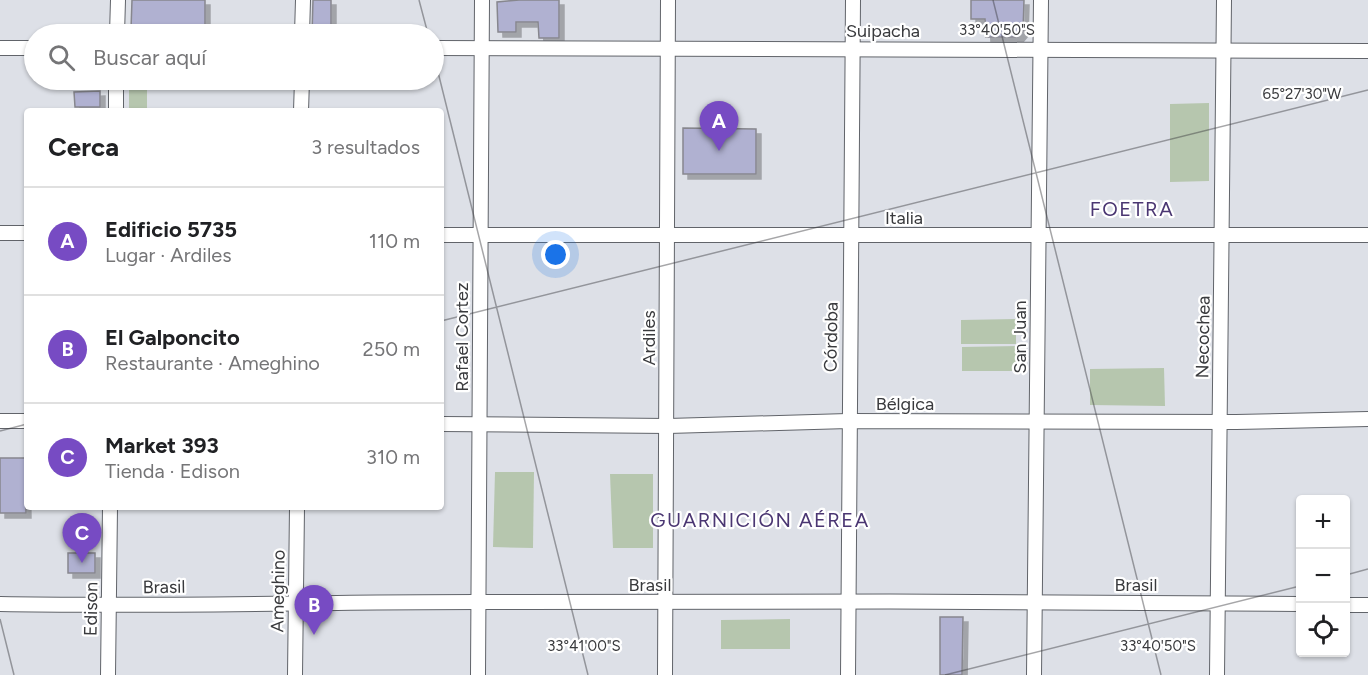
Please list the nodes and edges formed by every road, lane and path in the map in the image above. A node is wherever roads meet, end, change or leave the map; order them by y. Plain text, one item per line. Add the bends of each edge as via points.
1 (118, 0) edge
2 (303, 0) edge
3 (482, 0) edge
4 (668, 0) edge
5 (853, 0) edge
6 (1041, 0) edge
7 (1224, 0) edge
8 (117, 24) edge
9 (302, 24) edge
10 (0, 48) edge
11 (24, 48) edge
12 (444, 48) edge
13 (482, 48) junction
14 (667, 49) junction
15 (852, 50) junction
16 (1041, 50) junction
17 (1224, 50) junction
18 (1368, 51) edge
19 (116, 90) edge
20 (302, 90) edge
21 (116, 108) edge
22 (302, 108) edge
23 (0, 233) edge
24 (24, 233) edge
25 (444, 235) edge
26 (480, 235) junction
27 (1222, 235) junction
28 (1368, 235) edge
29 (850, 236) junction
30 (1039, 236) junction
31 (666, 237) junction
32 (1368, 419) edge
33 (0, 421) edge
34 (24, 421) edge
35 (848, 422) junction
36 (1037, 422) junction
37 (1219, 422) junction
38 (444, 424) edge
39 (479, 424) junction
40 (668, 426) junction
41 (110, 510) edge
42 (297, 510) edge
43 (479, 602) junction
44 (849, 602) junction
45 (296, 603) junction
46 (665, 603) junction
47 (1035, 603) junction
48 (1218, 603) junction
49 (0, 604) edge
50 (1296, 604) edge
51 (1350, 605) edge
52 (1368, 605) edge
53 (109, 606) junction
54 (108, 675) edge
55 (295, 675) edge
56 (478, 675) edge
57 (665, 675) edge
58 (848, 675) edge
59 (1034, 675) edge
60 (1217, 675) edge

1 - 8 street
2 - 9 street
3 - 13 street, Rafael Cortez
4 - 14 street, Ardiles
5 - 15 street, Córdoba
6 - 16 street, San Juan
7 - 17 street, Necochea
10 - 11 street
12 - 13 street, Suipacha
13 - 14 street, Suipacha
13 - 26 street, Rafael Cortez
14 - 15 street, Suipacha
14 - 31 street, Ardiles
15 - 16 street, Suipacha
15 - 29 street, Córdoba
16 - 17 street, Suipacha
16 - 30 street, San Juan
17 - 18 street, Suipacha
17 - 27 street, Necochea
19 - 21 street
20 - 22 street
23 - 24 street
25 - 26 street, Italia
26 - 31 street, Italia
26 - 39 street, Rafael Cortez
27 - 28 street, Italia
27 - 30 street, Italia
27 - 37 street, Necochea
29 - 30 street, Italia
29 - 31 street, Italia
29 - 35 street, Córdoba
30 - 36 street, San Juan
31 - 40 street, Ardiles
32 - 37 street, Bélgica
33 - 34 street
35 - 36 street, Bélgica
35 - 40 street, Bélgica
35 - 44 street, Córdoba
36 - 37 street, Bélgica
36 - 47 street, San Juan
37 - 48 street, Necochea
38 - 39 street, Bélgica
39 - 40 street, Bélgica
39 - 43 street, Rafael Cortez
40 - 46 street, Ardiles
41 - 53 street, Edison
42 - 45 street, Ameghino
43 - 45 street, Brasil
43 - 46 street, Brasil
43 - 56 street, Rafael Cortez
44 - 46 street, Brasil
44 - 47 street, Brasil
44 - 58 street, Córdoba
45 - 53 street, Brasil
45 - 55 street, Ameghino
46 - 57 street, Ardiles
47 - 48 street, Brasil
47 - 59 street, San Juan
48 - 50 street, Brasil
48 - 60 street, Necochea
49 - 53 street, Brasil
51 - 52 street
53 - 54 street, Edison

